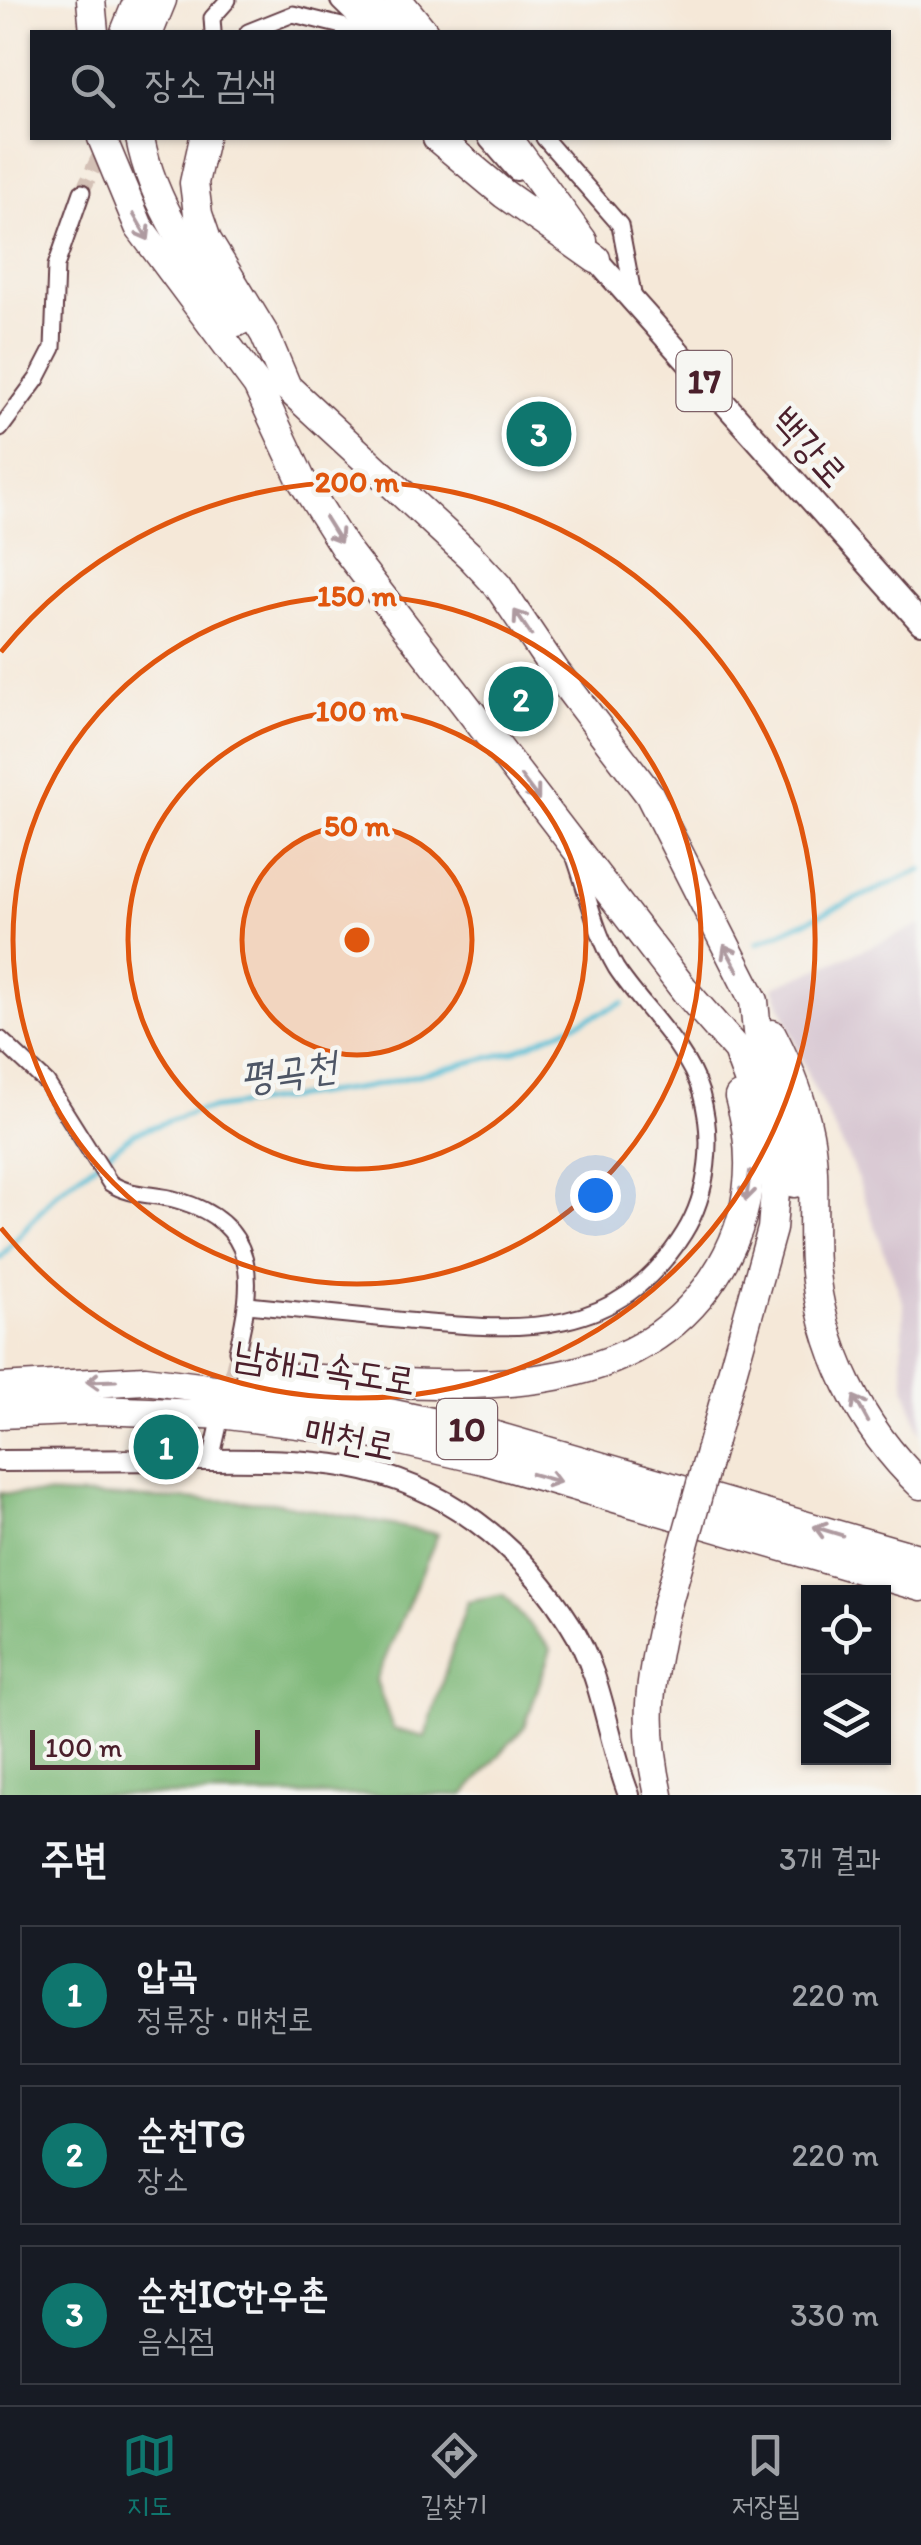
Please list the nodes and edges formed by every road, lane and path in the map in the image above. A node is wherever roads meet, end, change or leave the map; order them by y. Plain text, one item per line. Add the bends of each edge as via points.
1 (91, 0) edge
2 (228, 0) edge
3 (342, 0) edge
4 (363, 0) edge
5 (375, 0) edge
6 (398, 0) edge
7 (153, 2) edge
8 (294, 7) edge
9 (94, 30) edge
10 (127, 30) edge
11 (149, 30) edge
12 (213, 30) edge
13 (252, 30) edge
14 (348, 30) edge
15 (373, 30) edge
16 (394, 30) edge
17 (395, 30) edge
18 (422, 30) edge
19 (103, 140) edge
20 (113, 140) edge
21 (140, 140) edge
22 (204, 140) edge
23 (440, 140) edge
24 (546, 140) edge
25 (501, 143) edge
26 (115, 172) junction
27 (82, 192) tunnel mouth
28 (596, 259) junction
29 (635, 304) junction
30 (287, 387) junction
31 (0, 429) edge
32 (921, 623) edge
33 (568, 838) junction
34 (754, 1000) junction
35 (714, 1024) junction
36 (0, 1039) edge
37 (248, 1306) junction
38 (237, 1351) tunnel mouth
39 (145, 1380) junction
40 (738, 1384) junction
41 (0, 1388) edge
42 (0, 1414) edge
43 (219, 1425) dead end
44 (211, 1460) junction
45 (0, 1461) edge
46 (921, 1485) edge
47 (809, 1553) junction
48 (921, 1559) edge
49 (921, 1587) edge
50 (921, 1607) edge
51 (674, 1616) junction
52 (630, 1795) edge
53 (660, 1795) edge
54 (678, 1795) edge

1 - 9 highway
2 - 12 street via 212,18
3 - 15 main road
4 - 16 highway
5 - 17 main road
6 - 18 highway
7 - 10 highway
7 - 11 highway
8 - 13 street
8 - 14 street
19 - 26 highway
20 - 26 highway
21 - 30 highway via 166,213
22 - 30 highway via 194,183 198,214
23 - 28 highway
24 - 29 street via 620,225
25 - 28 highway
26 -> 33 highway via 139,227 257,385 301,479 344,547
27 - 31 street via 56,266 53,348
28 - 29 main road, 백강로 / 17
29 - 32 main road, 백강로 / 17
34 -> 30 highway via 649,794 498,586
33 - 35 highway
33 - 37 street via 616,968 677,1047 700,1093 707,1134 704,1184 682,1237 634,1291 580,1318 540,1327 484,1328
34 - 40 highway via 757,1032 787,1123 794,1183 787,1240
46 -> 34 highway via 892,1458 838,1365 814,1264 810,1135 790,1070
35 -> 39 highway via 746,1121 745,1210 710,1286 646,1342 566,1374 519,1383
35 - 40 highway via 737,1050 776,1179 772,1229
36 - 37 street via 47,1083 110,1184 125,1193 178,1200 232,1228 244,1256
37 - 38 street
39 -> 41 highway, 남해고속도로 / 10
48 -> 39 highway, 남해고속도로 / 10 via 492,1435 370,1409
40 - 51 highway, bridge
42 -> 47 highway, 남해고속도로 / 10 via 228,1415 366,1434 484,1460
43 - 44 street
44 - 45 main road, 매천로
44 - 52 main road, 매천로 via 350,1467 420,1490 497,1535 572,1626
47 - 49 highway, 남해고속도로 / 10
47 - 50 highway
51 - 53 highway via 649,1687 649,1749
51 - 54 highway via 667,1747

